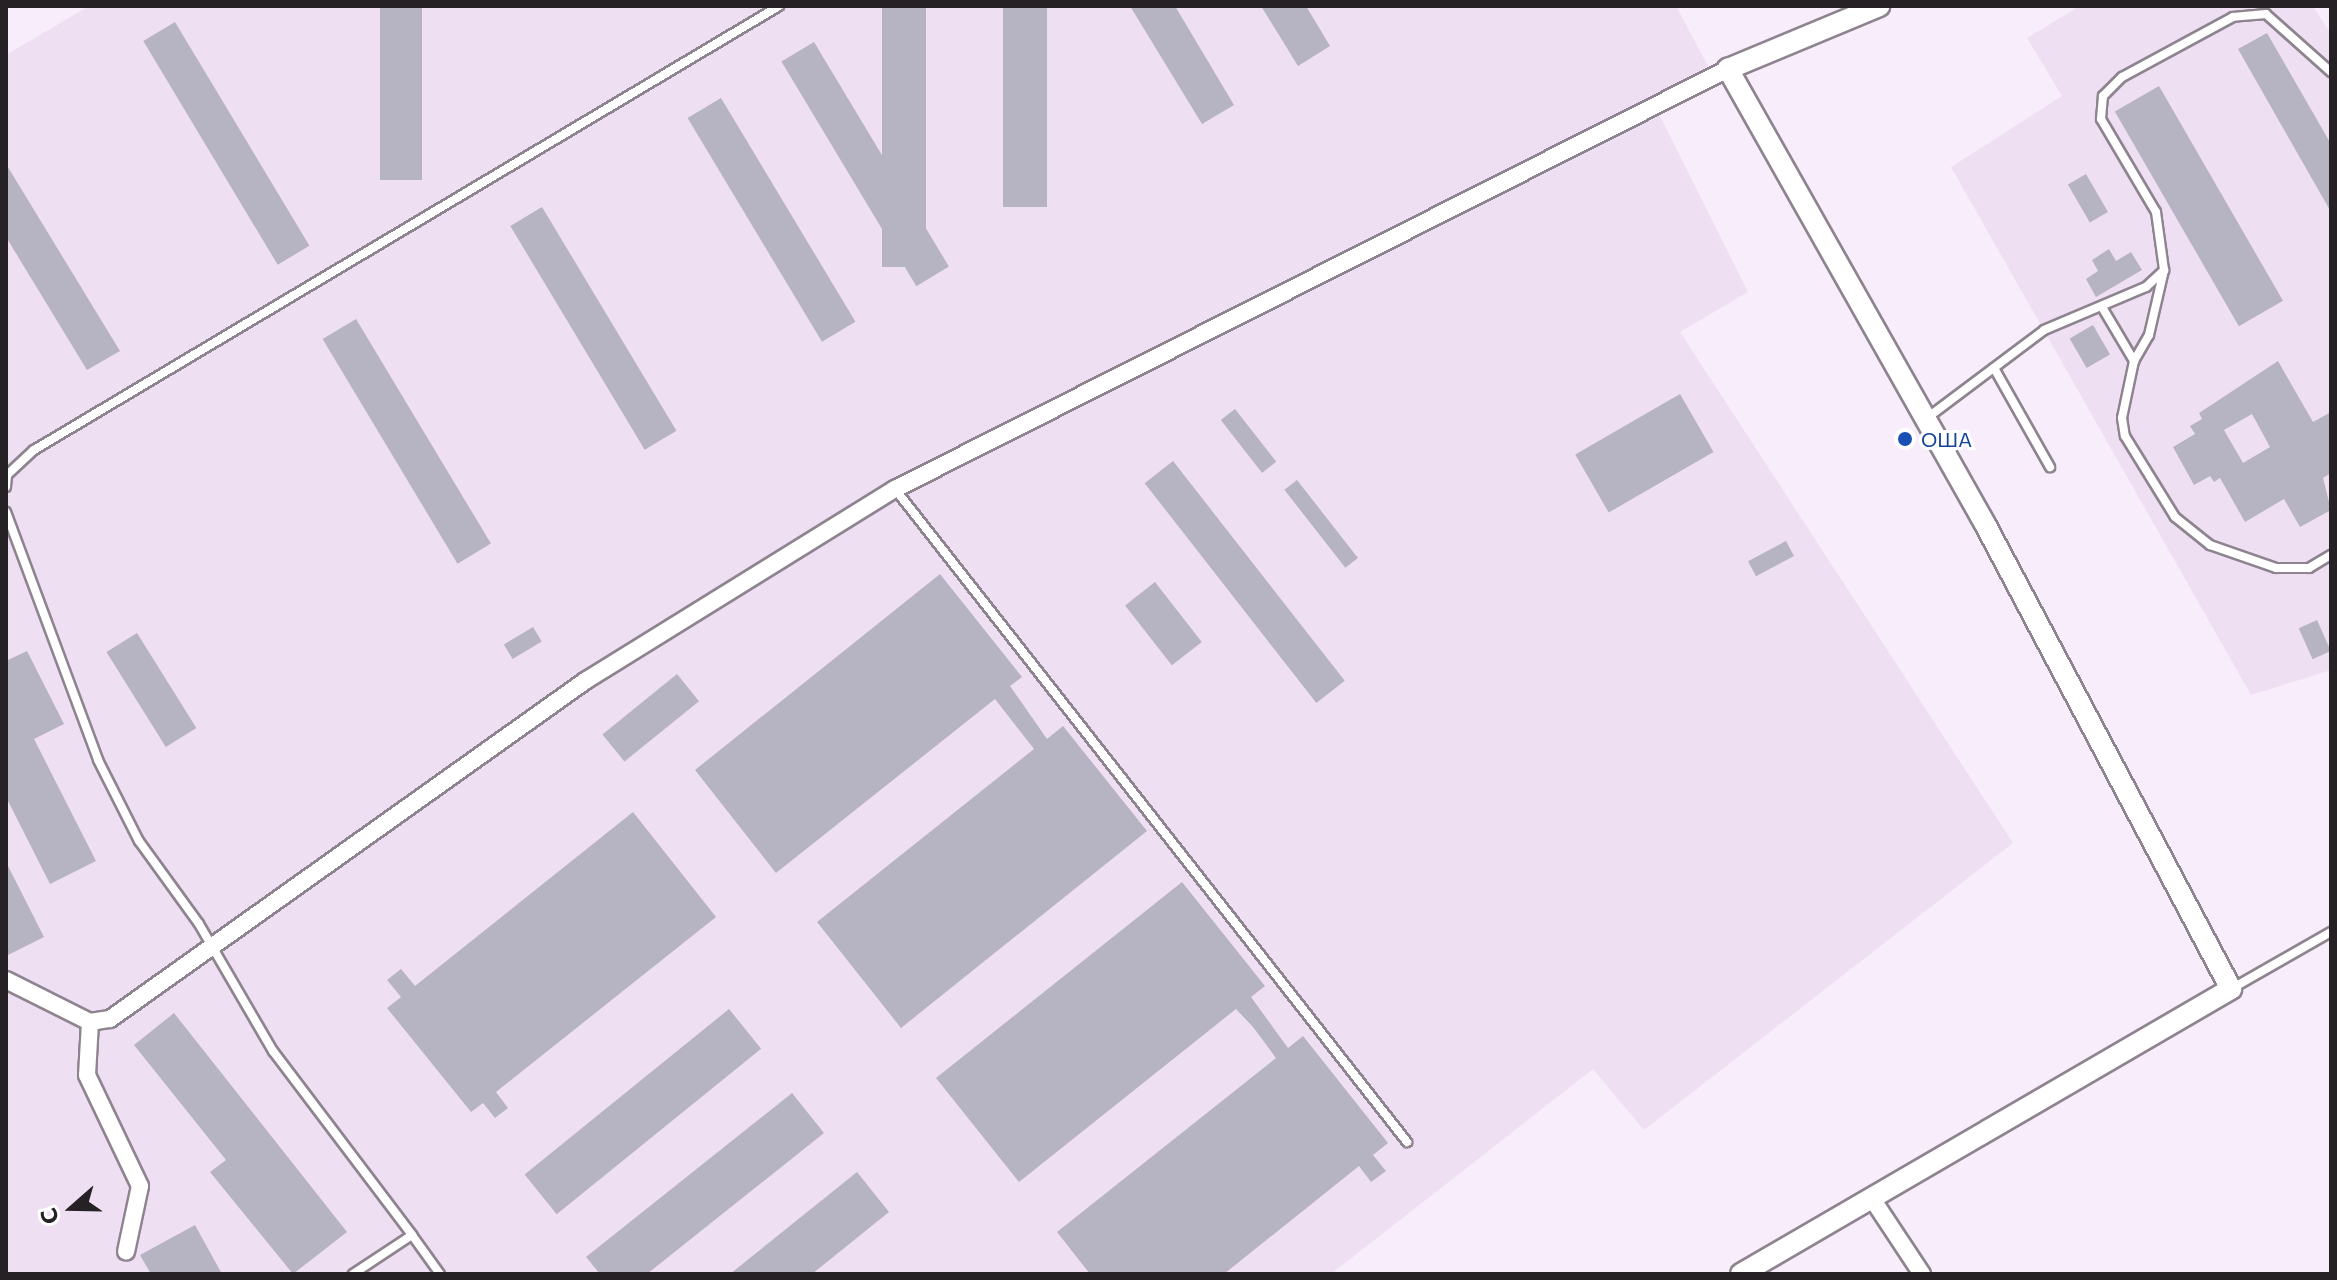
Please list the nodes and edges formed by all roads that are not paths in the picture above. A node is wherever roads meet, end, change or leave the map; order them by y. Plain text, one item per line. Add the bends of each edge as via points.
1 (779, 6) edge
2 (1879, 6) edge
3 (1728, 69) junction
4 (2331, 72) edge
5 (2164, 270) junction
6 (2102, 307) junction
7 (2134, 361) junction
8 (1994, 368) junction
9 (1926, 418) junction
10 (2050, 467) dead end
11 (6, 487) edge
12 (895, 489) junction
13 (6, 512) edge
14 (2331, 555) edge
15 (2331, 932) edge
16 (211, 945) junction
17 (6, 980) edge
18 (2231, 989) junction
19 (90, 1022) junction
20 (1407, 1142) dead end
21 (1873, 1200) junction
22 (412, 1235) junction
23 (126, 1252) dead end
24 (353, 1274) edge
25 (440, 1274) edge
26 (1741, 1274) edge
27 (1922, 1274) edge

1 - 11 lane via 34,450 7,475
2 - 3 street
3 - 9 street
3 - 12 street
4 - 5 lane via 2266,14 2233,17 2122,77 2103,96 2101,119 2156,212
5 - 6 lane via 2146,287
5 - 7 lane via 2149,335
6 - 7 lane
6 - 8 lane via 2071,313
7 - 14 lane via 2122,418 2125,436 2175,517 2210,545 2276,568 2309,568
8 - 9 lane
8 - 10 lane
9 - 18 street
12 - 16 street via 585,681
12 - 20 lane
13 - 16 lane via 98,760 139,841
15 - 18 lane
16 - 19 street via 110,1019
16 - 22 lane via 273,1051
17 - 19 street
18 - 21 street
19 - 23 street via 87,1075 140,1186
21 - 26 street
21 - 27 street
22 - 24 lane
22 - 25 lane

